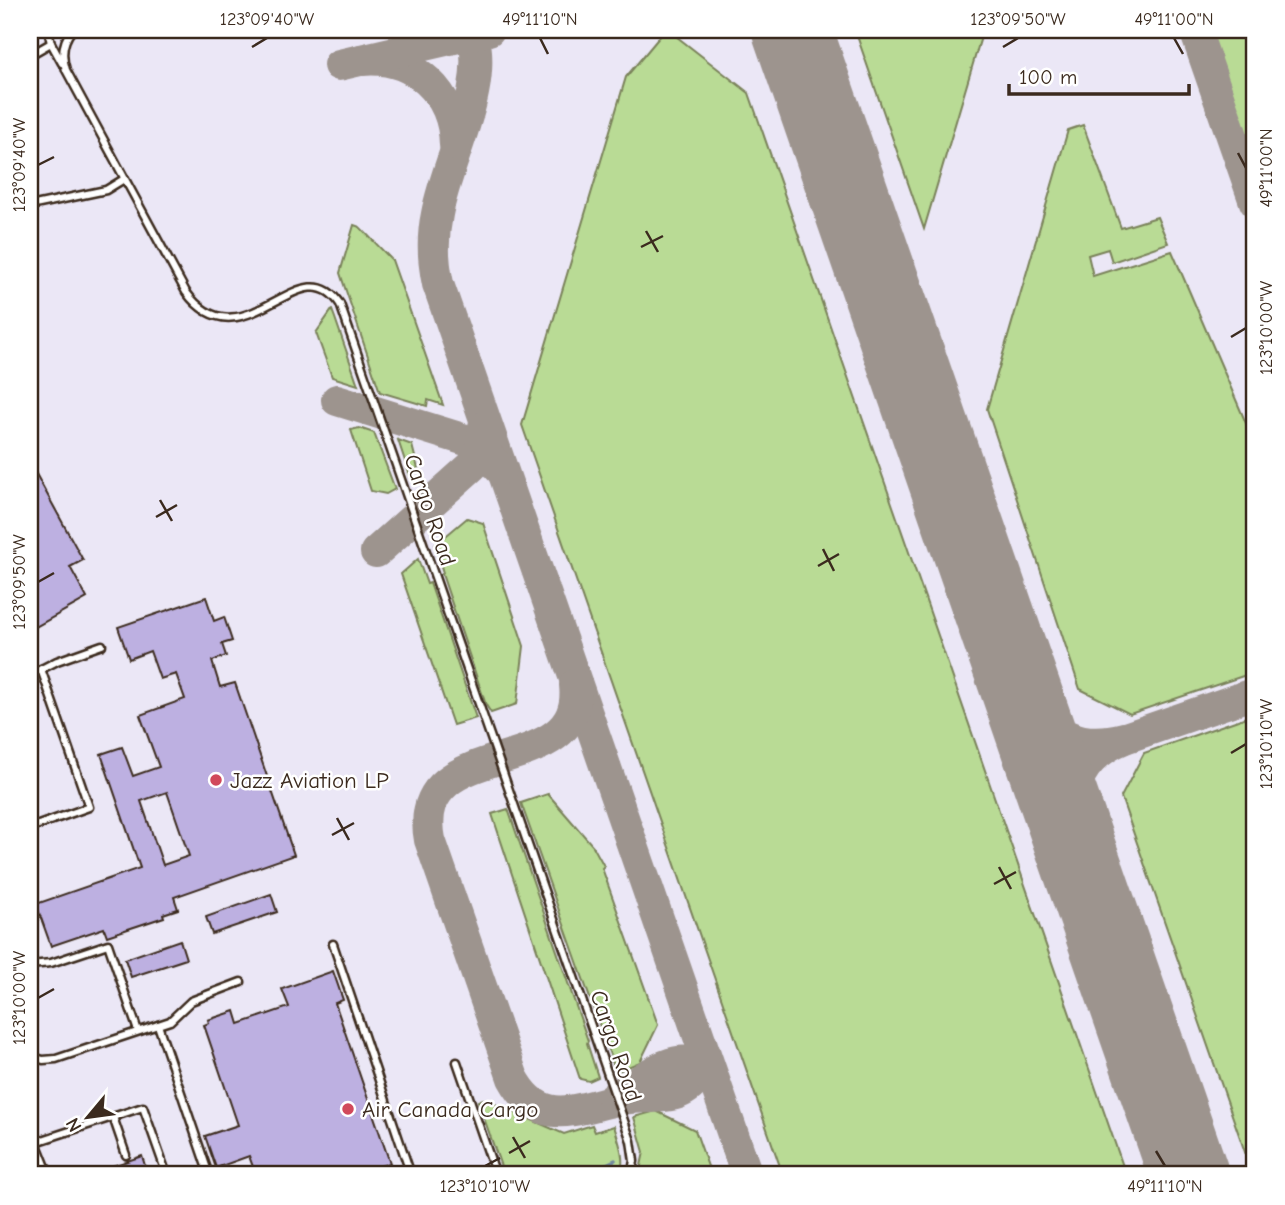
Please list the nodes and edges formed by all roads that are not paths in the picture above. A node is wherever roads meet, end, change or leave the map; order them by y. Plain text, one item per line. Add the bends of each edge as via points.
1 (48, 30) edge
2 (72, 30) edge
3 (51, 43) junction
4 (30, 55) edge
5 (68, 75) junction
6 (124, 179) junction
7 (30, 206) edge
8 (102, 645) dead end
9 (41, 669) junction
10 (30, 675) edge
11 (30, 828) edge
12 (333, 944) dead end
13 (30, 965) edge
14 (241, 982) dead end
15 (158, 1025) junction
16 (138, 1031) junction
17 (30, 1056) edge
18 (457, 1062) dead end
19 (113, 1117) junction
20 (33, 1143) edge
21 (126, 1155) dead end
22 (48, 1172) dead end
23 (167, 1175) edge
24 (209, 1175) edge
25 (411, 1175) edge
26 (496, 1175) edge
27 (631, 1175) edge

1 - 3 lane
2 - 5 lane, Cargo Road via 63,52
3 - 4 lane
3 - 5 lane
5 - 6 lane, Cargo Road
6 - 7 lane via 106,190
6 - 27 lane, Cargo Road via 186,292 204,310 228,317 249,315 299,288 312,286 329,292 340,304 631,1141
8 - 9 lane
9 - 10 lane
9 - 11 lane via 89,807
12 - 25 lane
13 - 16 lane via 108,944
14 - 15 lane via 195,999 173,1019
15 - 16 lane
15 - 24 lane
16 - 17 lane via 56,1059
18 - 26 lane
19 - 20 lane
19 - 21 lane
19 - 23 lane via 143,1107
20 - 22 lane

